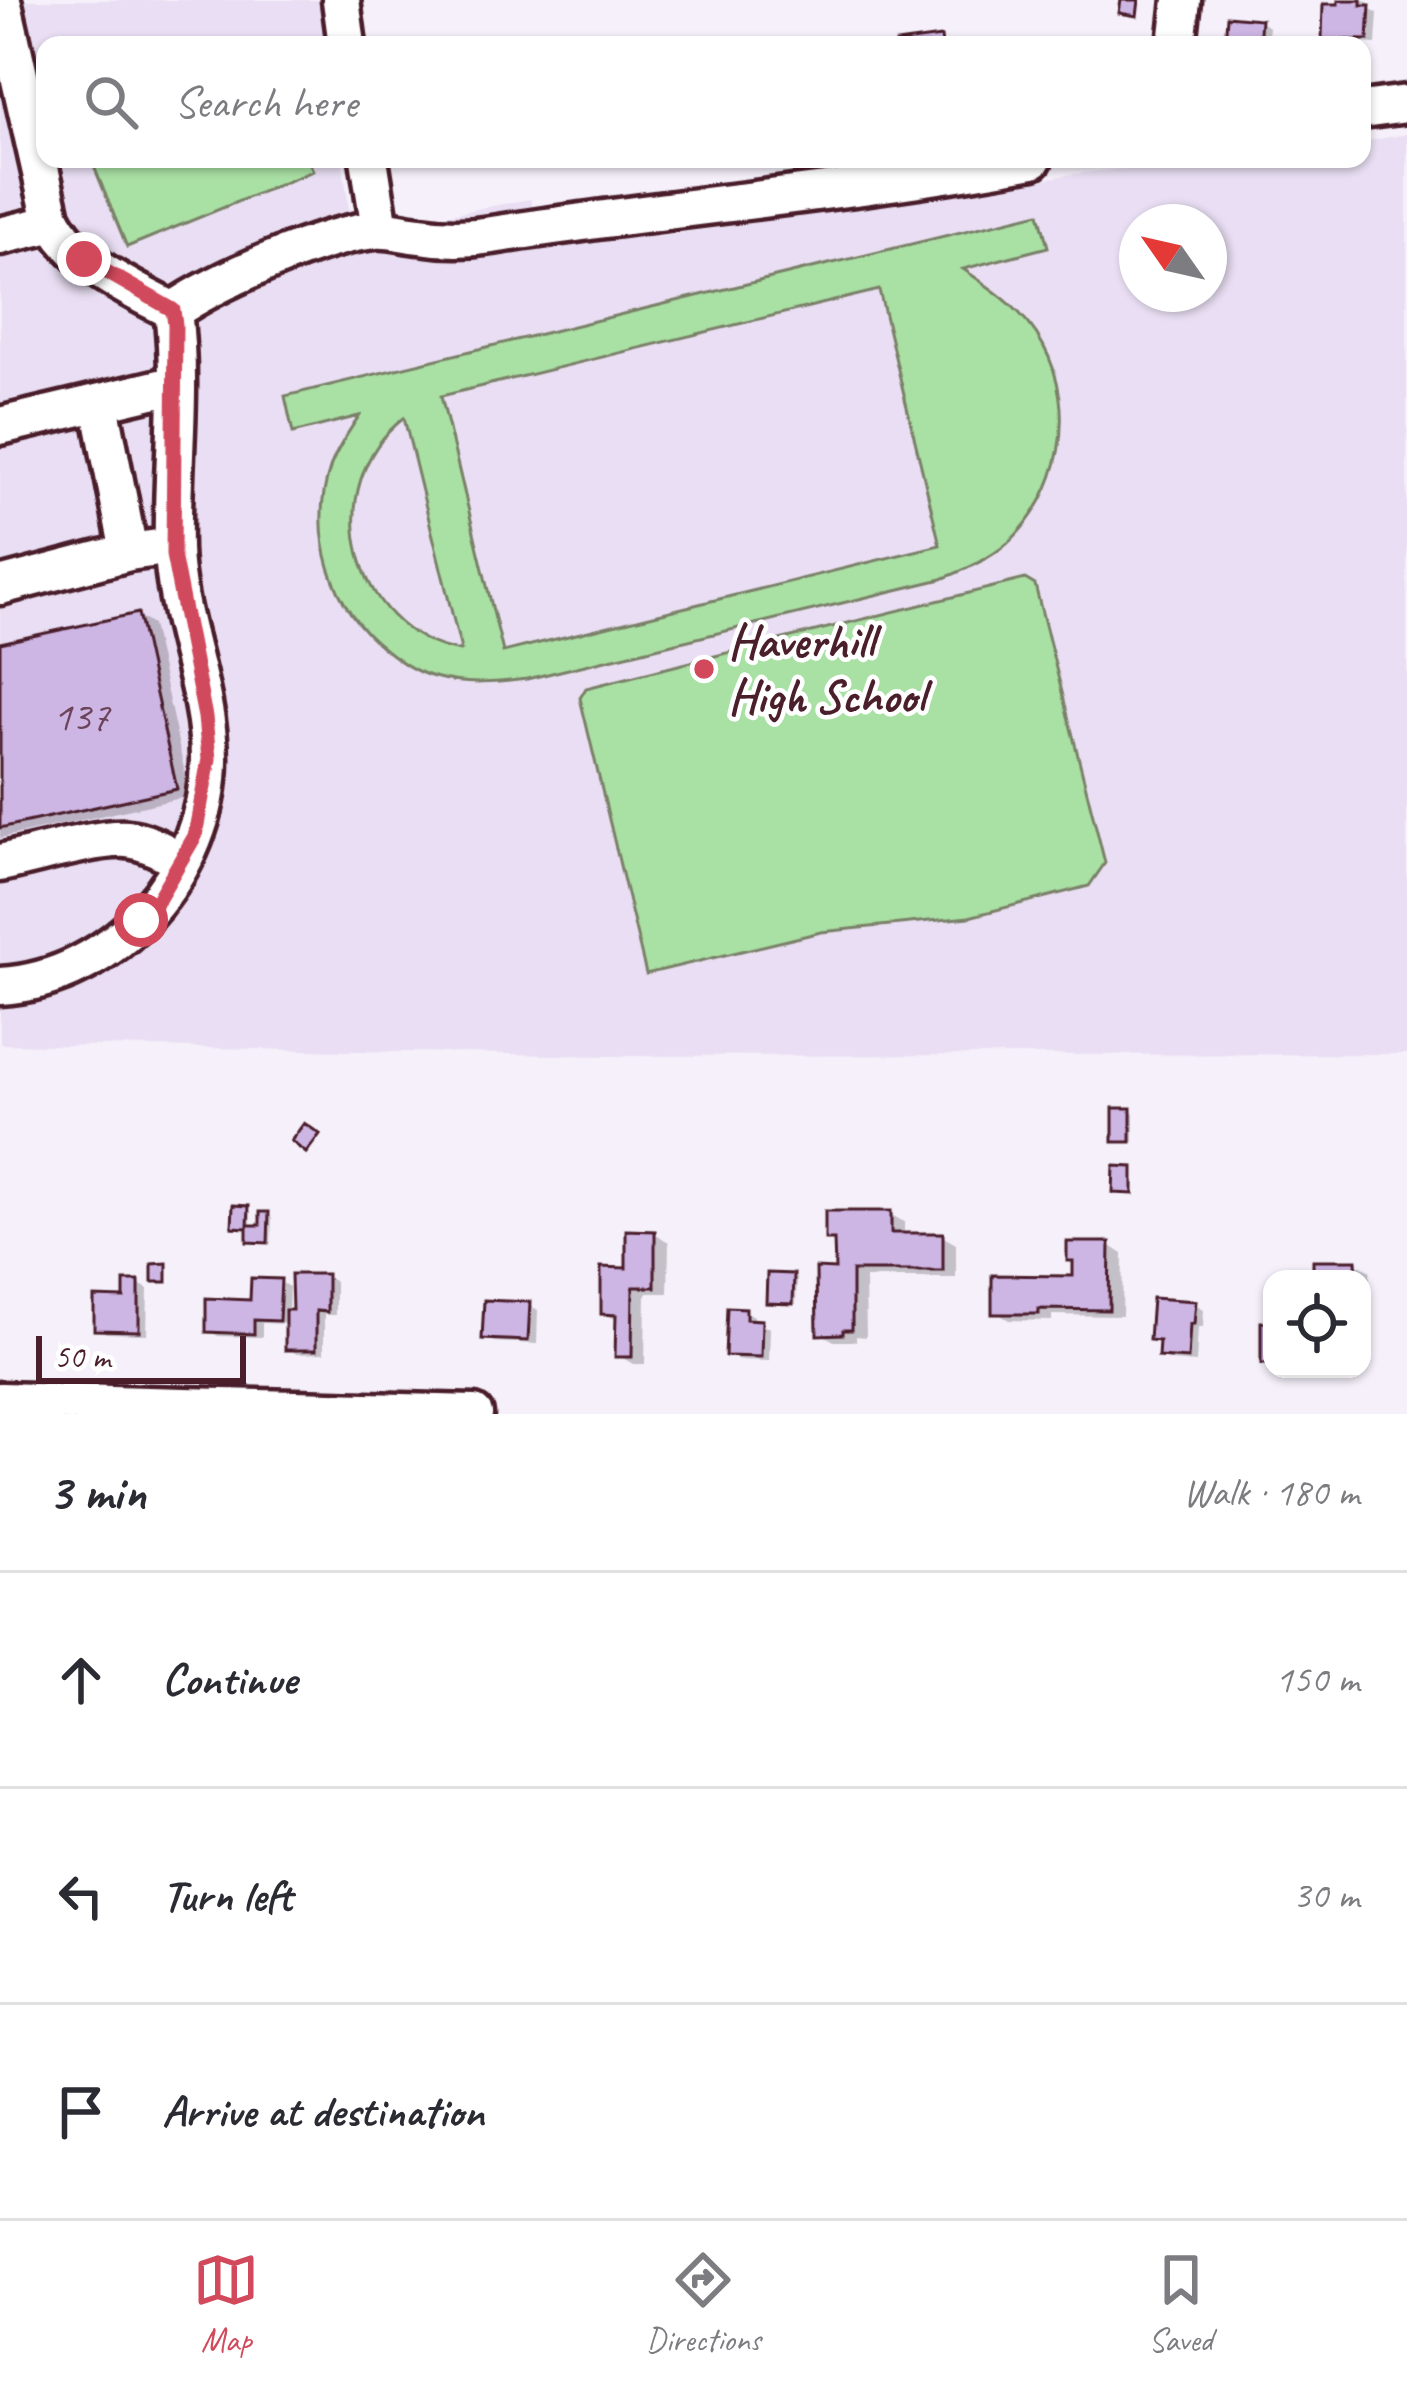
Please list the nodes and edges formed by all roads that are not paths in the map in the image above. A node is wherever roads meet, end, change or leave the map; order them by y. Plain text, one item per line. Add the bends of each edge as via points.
1 (2, 0) edge
2 (341, 0) edge
3 (1182, 0) edge
4 (346, 36) edge
5 (1178, 36) edge
6 (7, 63) edge
7 (1407, 104) edge
8 (1371, 109) edge
9 (36, 162) edge
10 (38, 168) edge
11 (370, 168) edge
12 (979, 168) edge
13 (54, 223) junction
14 (380, 229) junction
15 (0, 236) edge
16 (173, 310) junction
17 (177, 384) junction
18 (100, 404) junction
19 (0, 426) edge
20 (173, 546) junction
21 (129, 552) junction
22 (0, 586) edge
23 (182, 861) junction
24 (0, 863) edge
25 (0, 986) edge
26 (0, 1401) edge
27 (474, 1414) edge

1 - 6 street
2 - 4 street
3 - 5 street
6 - 9 street
7 - 8 street
10 - 13 street
11 - 14 street
12 - 14 street via 458,238
13 - 15 street
13 - 16 street via 84,259
14 - 16 street via 263,265
16 - 17 street
17 - 18 street
17 - 20 street
18 - 19 street
18 - 21 street
20 - 21 street
20 - 23 street via 209,759 195,836
21 - 22 street
23 - 24 street via 126,839
23 - 25 street via 141,920 102,952
26 - 27 street

